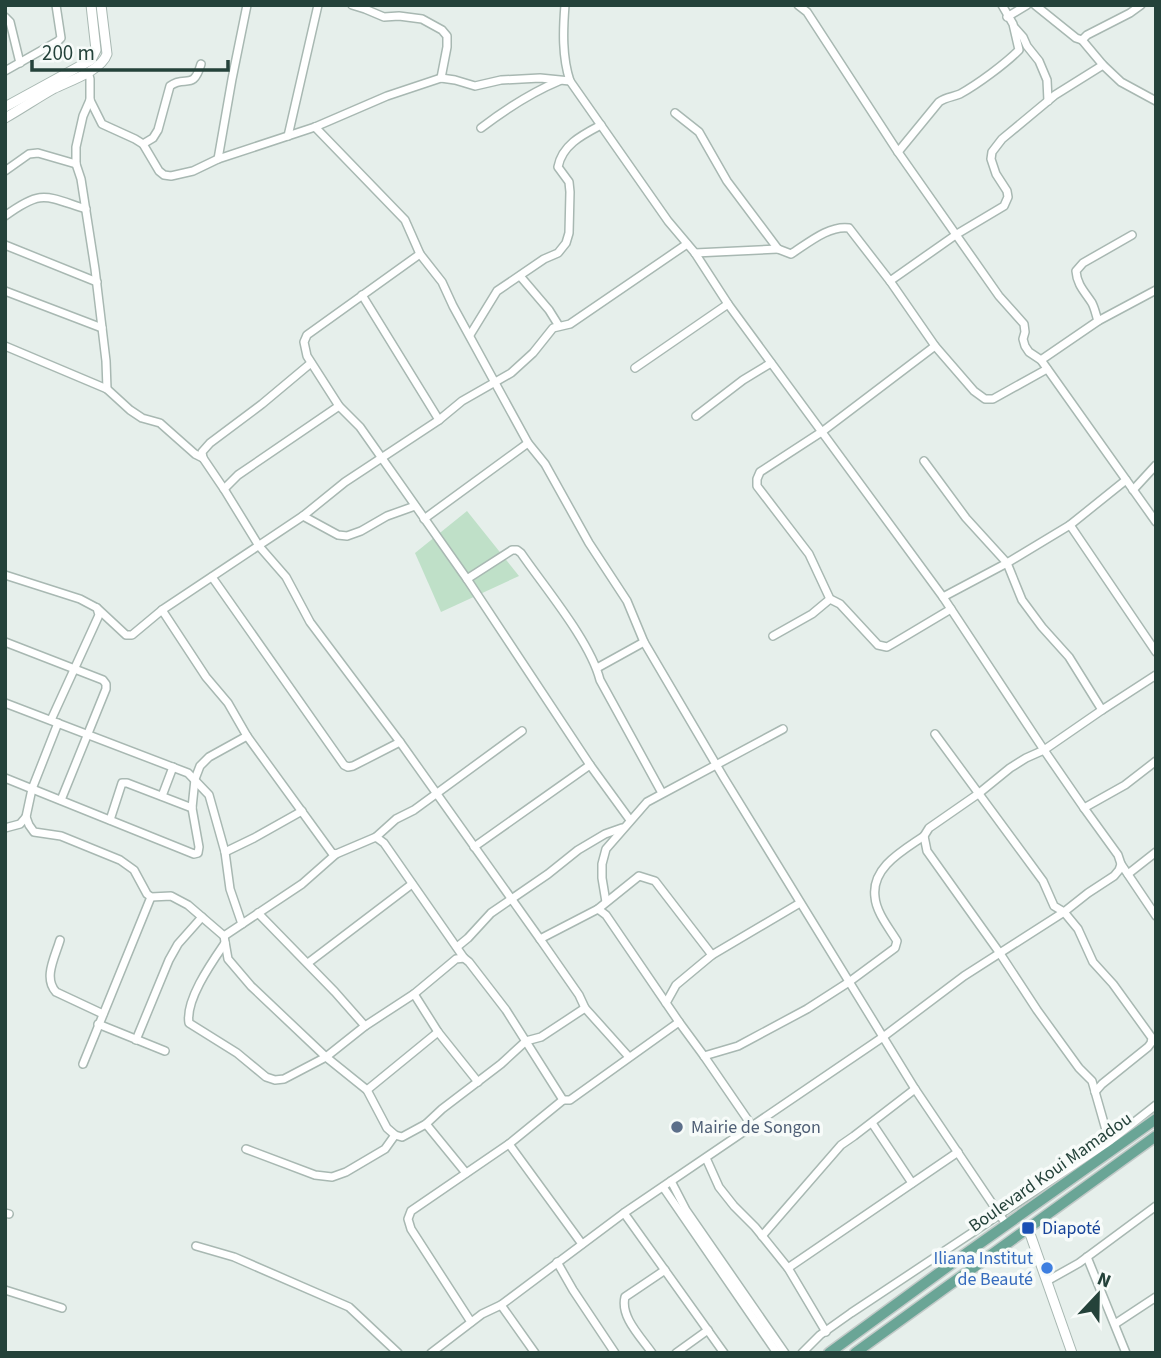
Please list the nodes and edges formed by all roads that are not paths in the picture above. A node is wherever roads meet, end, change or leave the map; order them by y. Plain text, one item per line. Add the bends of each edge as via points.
1 (57, 5) edge
2 (92, 5) edge
3 (101, 5) edge
4 (247, 5) edge
5 (318, 5) edge
6 (352, 5) edge
7 (565, 5) edge
8 (798, 5) edge
9 (1002, 5) edge
10 (1027, 5) edge
11 (1035, 5) edge
12 (1141, 5) edge
13 (5, 17) edge
14 (1007, 17) junction
15 (1013, 24) junction
16 (1082, 40) junction
17 (20, 63) junction
18 (201, 64) dead end
19 (1104, 65) junction
20 (5, 71) edge
21 (88, 72) junction
22 (441, 78) junction
23 (559, 80) junction
24 (570, 81) junction
25 (90, 100) junction
26 (1048, 101) junction
27 (1156, 101) edge
28 (5, 107) edge
29 (675, 113) dead end
30 (5, 118) edge
31 (601, 125) junction
32 (315, 127) junction
33 (481, 128) dead end
34 (288, 135) junction
35 (143, 144) junction
36 (898, 152) junction
37 (218, 159) junction
38 (76, 164) junction
39 (5, 171) edge
40 (86, 209) junction
41 (5, 216) edge
42 (957, 234) junction
43 (1132, 235) dead end
44 (687, 244) junction
45 (5, 245) edge
46 (778, 249) junction
47 (695, 253) junction
48 (420, 254) junction
49 (520, 276) junction
50 (890, 281) junction
51 (97, 282) junction
52 (1156, 290) edge
53 (5, 291) edge
54 (362, 295) junction
55 (729, 304) junction
56 (1098, 321) junction
57 (559, 326) junction
58 (102, 328) junction
59 (470, 335) junction
60 (5, 346) edge
61 (935, 346) junction
62 (1041, 360) junction
63 (312, 363) junction
64 (771, 363) junction
65 (635, 368) dead end
66 (1047, 369) junction
67 (495, 382) junction
68 (107, 389) junction
69 (339, 406) junction
70 (696, 416) dead end
71 (439, 420) junction
72 (823, 431) junction
73 (528, 443) junction
74 (203, 458) junction
75 (381, 458) junction
76 (924, 461) dead end
77 (1156, 465) edge
78 (1126, 480) junction
79 (224, 489) junction
80 (1133, 490) junction
81 (415, 506) junction
82 (303, 516) junction
83 (424, 519) junction
84 (1156, 522) edge
85 (1070, 525) junction
86 (259, 545) junction
87 (1007, 563) junction
88 (5, 575) edge
89 (212, 577) junction
90 (467, 579) junction
91 (943, 597) junction
92 (830, 599) junction
93 (97, 608) junction
94 (951, 609) junction
95 (162, 610) junction
96 (773, 636) dead end
97 (5, 642) edge
98 (644, 642) junction
99 (1156, 652) edge
100 (74, 668) junction
101 (597, 668) junction
102 (1156, 675) edge
103 (5, 703) edge
104 (1102, 709) junction
105 (55, 722) junction
106 (783, 729) dead end
107 (522, 731) dead end
108 (935, 734) dead end
109 (88, 735) junction
110 (247, 736) junction
111 (400, 742) junction
112 (1044, 750) junction
113 (1156, 761) edge
114 (590, 765) junction
115 (716, 765) junction
116 (173, 767) junction
117 (5, 778) edge
118 (195, 779) junction
119 (32, 789) junction
120 (662, 793) junction
121 (436, 794) junction
122 (978, 794) junction
123 (162, 796) junction
124 (61, 800) junction
125 (192, 808) junction
126 (1084, 808) junction
127 (302, 811) junction
128 (26, 817) junction
129 (110, 820) junction
130 (630, 820) junction
131 (624, 827) junction
132 (5, 828) edge
133 (924, 836) junction
134 (376, 837) junction
135 (474, 846) junction
136 (225, 852) junction
137 (1156, 852) edge
138 (336, 854) junction
139 (1121, 864) junction
140 (1128, 874) junction
141 (412, 884) junction
142 (151, 897) junction
143 (511, 899) junction
144 (606, 902) junction
145 (800, 903) junction
146 (598, 909) junction
147 (1064, 912) junction
148 (258, 914) junction
149 (1156, 916) edge
150 (202, 917) junction
151 (242, 924) junction
152 (225, 939) junction
153 (540, 939) junction
154 (60, 940) dead end
155 (457, 947) junction
156 (999, 952) junction
157 (712, 956) junction
158 (464, 958) junction
159 (308, 963) junction
160 (849, 982) junction
161 (414, 994) junction
162 (666, 1003) junction
163 (585, 1008) junction
164 (103, 1014) junction
165 (679, 1022) junction
166 (98, 1024) junction
167 (365, 1026) junction
168 (438, 1032) junction
169 (883, 1037) junction
170 (136, 1040) junction
171 (526, 1041) junction
172 (1153, 1042) edge
173 (165, 1051) dead end
174 (704, 1056) junction
175 (326, 1057) junction
176 (629, 1057) junction
177 (83, 1064) dead end
178 (478, 1082) junction
179 (915, 1089) junction
180 (367, 1090) junction
181 (1095, 1093) junction
182 (563, 1100) junction
183 (1156, 1105) edge
184 (1156, 1119) edge
185 (872, 1123) junction
186 (426, 1124) junction
187 (752, 1126) junction
188 (395, 1135) junction
189 (1156, 1136) edge
190 (509, 1144) junction
191 (1111, 1146) junction
192 (246, 1149) dead end
193 (958, 1152) junction
194 (706, 1158) junction
195 (466, 1173) junction
196 (671, 1181) junction
197 (912, 1183) junction
198 (663, 1186) junction
199 (1156, 1206) edge
200 (624, 1213) junction
201 (1020, 1214) junction
202 (1004, 1219) junction
203 (1028, 1228) junction
204 (762, 1236) junction
205 (582, 1244) junction
206 (196, 1246) dead end
207 (1087, 1257) junction
208 (557, 1262) junction
209 (788, 1268) junction
210 (665, 1270) junction
211 (1047, 1281) junction
212 (5, 1290) edge
213 (1156, 1297) edge
214 (501, 1304) junction
215 (62, 1308) dead end
216 (471, 1322) junction
217 (1115, 1324) junction
218 (708, 1330) junction
219 (826, 1332) junction
220 (398, 1353) edge
221 (430, 1353) edge
222 (535, 1353) edge
223 (615, 1353) edge
224 (652, 1353) edge
225 (676, 1353) edge
226 (724, 1353) edge
227 (777, 1353) edge
228 (785, 1353) edge
229 (802, 1353) edge
230 (829, 1353) edge
231 (855, 1353) edge
232 (1072, 1353) edge
233 (1126, 1353) edge

1 - 17 street via 61,38
2 - 28 street via 96,50 91,60
3 - 21 street via 107,54
4 - 37 street
5 - 34 street
6 - 22 street via 384,17 422,19 442,30 447,47
7 - 24 street via 565,62
8 - 36 street via 807,12
9 - 14 street
10 - 14 street
11 - 16 street
12 - 16 street
13 - 17 street
14 - 15 street
15 - 26 street via 1039,61 1047,80
15 - 36 street via 1019,50 970,88 939,102
16 - 19 street
17 - 20 street
18 - 35 street via 194,79 170,86 158,130
19 - 26 street
19 - 27 street via 1121,82
21 - 25 street
21 - 30 street
22 - 23 street via 475,86 501,79
22 - 32 street
23 - 24 street
23 - 33 street via 505,109
24 - 31 street
25 - 35 street via 102,124
25 - 38 street via 76,147
26 - 42 street via 1002,138 992,152 996,174 1007,191 1004,206
29 - 46 street via 699,132 727,181
31 - 44 street
31 - 49 street via 581,136 560,157 558,167 570,192 566,243
32 - 34 street
32 - 48 street via 405,220
34 - 37 street
35 - 37 street via 164,175 193,171
36 - 42 street
38 - 39 street via 38,153
38 - 40 street
40 - 41 street via 45,196
40 - 51 street
42 - 50 street
42 - 62 street via 1024,324 1025,346
43 - 56 street via 1076,271
44 - 47 street
44 - 57 street via 570,324
45 - 51 street
46 - 47 street
46 - 50 street via 791,254 825,233 849,228
47 - 55 street
48 - 54 street
48 - 59 street via 442,282
49 - 57 street
49 - 59 street via 497,291
50 - 61 street
51 - 58 street
52 - 56 street
53 - 58 street
54 - 63 street via 307,335 304,342
54 - 71 street
55 - 64 street
55 - 65 street
56 - 62 street
57 - 67 street via 511,373
58 - 68 street
59 - 67 street
60 - 68 street
61 - 66 street via 985,399
61 - 72 street
62 - 66 street
63 - 69 street
63 - 74 street via 210,443
64 - 70 street
64 - 72 street
66 - 78 street
67 - 71 street
67 - 73 street
68 - 74 street via 142,418 160,422
69 - 75 street
69 - 79 street
71 - 75 street
72 - 91 street
72 - 92 street via 760,472 757,486 809,554
73 - 83 street
73 - 98 street via 627,601
74 - 79 street
75 - 81 street
75 - 82 street
76 - 87 street
77 - 80 street
78 - 80 street
78 - 85 street
79 - 86 street
80 - 84 street
81 - 82 street via 347,536
81 - 83 street
82 - 86 street
83 - 90 street
85 - 87 street
85 - 99 street
86 - 89 street
86 - 111 street
87 - 91 street
87 - 104 street via 1022,600 1069,657
88 - 93 street
89 - 95 street
89 - 111 street via 344,765
90 - 101 street via 517,550
90 - 114 street
91 - 94 street
92 - 94 street via 878,645 887,647
92 - 96 street
93 - 95 street via 125,635 132,635
93 - 100 street via 99,615
94 - 112 street
95 - 110 street
97 - 100 street
98 - 101 street
98 - 115 street
100 - 105 street
100 - 109 street via 106,684
101 - 120 street
102 - 104 street
103 - 105 street
104 - 112 street
105 - 109 street
105 - 119 street
106 - 115 street
107 - 121 street
108 - 122 street
109 - 116 street
109 - 124 street
110 - 118 street via 209,757
110 - 127 street
111 - 121 street
112 - 122 street via 1018,763
112 - 126 street
113 - 126 street
114 - 130 street
114 - 135 street
115 - 120 street
115 - 145 street
116 - 118 street
116 - 123 street
117 - 119 street
118 - 125 street
118 - 136 street via 209,795
119 - 124 street
119 - 128 street
120 - 130 street
121 - 134 street via 396,818
121 - 135 street
122 - 133 street
122 - 147 street via 1043,881 1054,906
123 - 125 street
123 - 129 street via 122,783
124 - 129 street
125 - 129 street via 199,847 194,854
126 - 139 street
127 - 136 street
127 - 138 street
128 - 132 street
128 - 142 street via 34,831 61,836 120,860 134,870
130 - 131 street
131 - 143 street via 578,850
131 - 144 street via 602,864
133 - 156 street via 927,851
133 - 160 street via 891,859 878,876 874,896 897,941 894,948
134 - 138 street
134 - 141 street
135 - 143 street
136 - 151 street via 230,889
137 - 140 street
138 - 148 street
139 - 140 street
139 - 147 street via 1114,876
140 - 149 street
141 - 155 street
141 - 159 street
142 - 150 street via 172,895
142 - 164 street
143 - 153 street
143 - 155 street
144 - 146 street
144 - 157 street via 639,876 655,881
145 - 157 street
145 - 160 street
146 - 153 street
146 - 162 street
147 - 156 street
147 - 172 street via 1078,929 1093,962
148 - 151 street
148 - 159 street
150 - 152 street
150 - 170 street via 169,960
151 - 152 street
152 - 175 street via 228,959 251,986
152 - 175 street via 194,998 189,1023 275,1080
153 - 163 street
154 - 164 street via 49,981 52,987
155 - 158 street
156 - 169 street
156 - 181 street via 1092,1081
157 - 162 street via 676,985
158 - 161 street via 456,959
158 - 171 street
159 - 167 street
160 - 169 street
160 - 174 street via 747,1041
161 - 167 street
161 - 168 street
162 - 165 street
163 - 171 street via 541,1037
163 - 176 street
164 - 166 street
165 - 174 street
165 - 176 street
166 - 170 street
166 - 177 street
167 - 175 street
168 - 178 street
168 - 180 street
169 - 179 street
169 - 187 street
170 - 173 street
171 - 178 street
171 - 182 street
172 - 181 street
174 - 187 street
175 - 180 street
176 - 182 street via 570,1100
178 - 186 street
179 - 185 street
179 - 193 street
180 - 188 street
181 - 191 street
182 - 190 street
183 - 191 street
184 - 191 main road, Boulevard Koui Mamadou
185 - 197 street
185 - 204 street via 841,1145
186 - 188 street via 402,1137
186 - 195 street
187 - 194 street
188 - 192 street via 385,1149 332,1177
189 - 203 main road, Boulevard Koui Mamadou
190 - 195 street
190 - 205 street
191 - 201 main road, Boulevard Koui Mamadou
191 - 202 street
193 - 197 street
193 - 202 street
194 - 196 street
194 - 204 street via 719,1187
195 - 216 street via 411,1212 408,1219
196 - 198 street
196 - 228 street via 686,1210
197 - 209 street
198 - 200 street
198 - 227 street
199 - 207 street
200 - 205 street
200 - 210 street
201 - 202 main road, Boulevard Koui Mamadou
201 - 203 main road
202 - 219 street
202 - 230 main road, Boulevard Koui Mamadou
203 - 211 street
203 - 231 main road, Boulevard Koui Mamadou
204 - 209 street
205 - 208 street
206 - 220 street via 234,1257 349,1307
207 - 211 street
207 - 217 street
208 - 214 street
208 - 223 street
209 - 219 street
210 - 218 street
210 - 224 street via 625,1297 624,1303 625,1313
211 - 232 street
212 - 215 street
213 - 217 street
214 - 216 street
214 - 222 street
216 - 221 street
217 - 233 street
218 - 225 street
218 - 226 street
219 - 229 street

